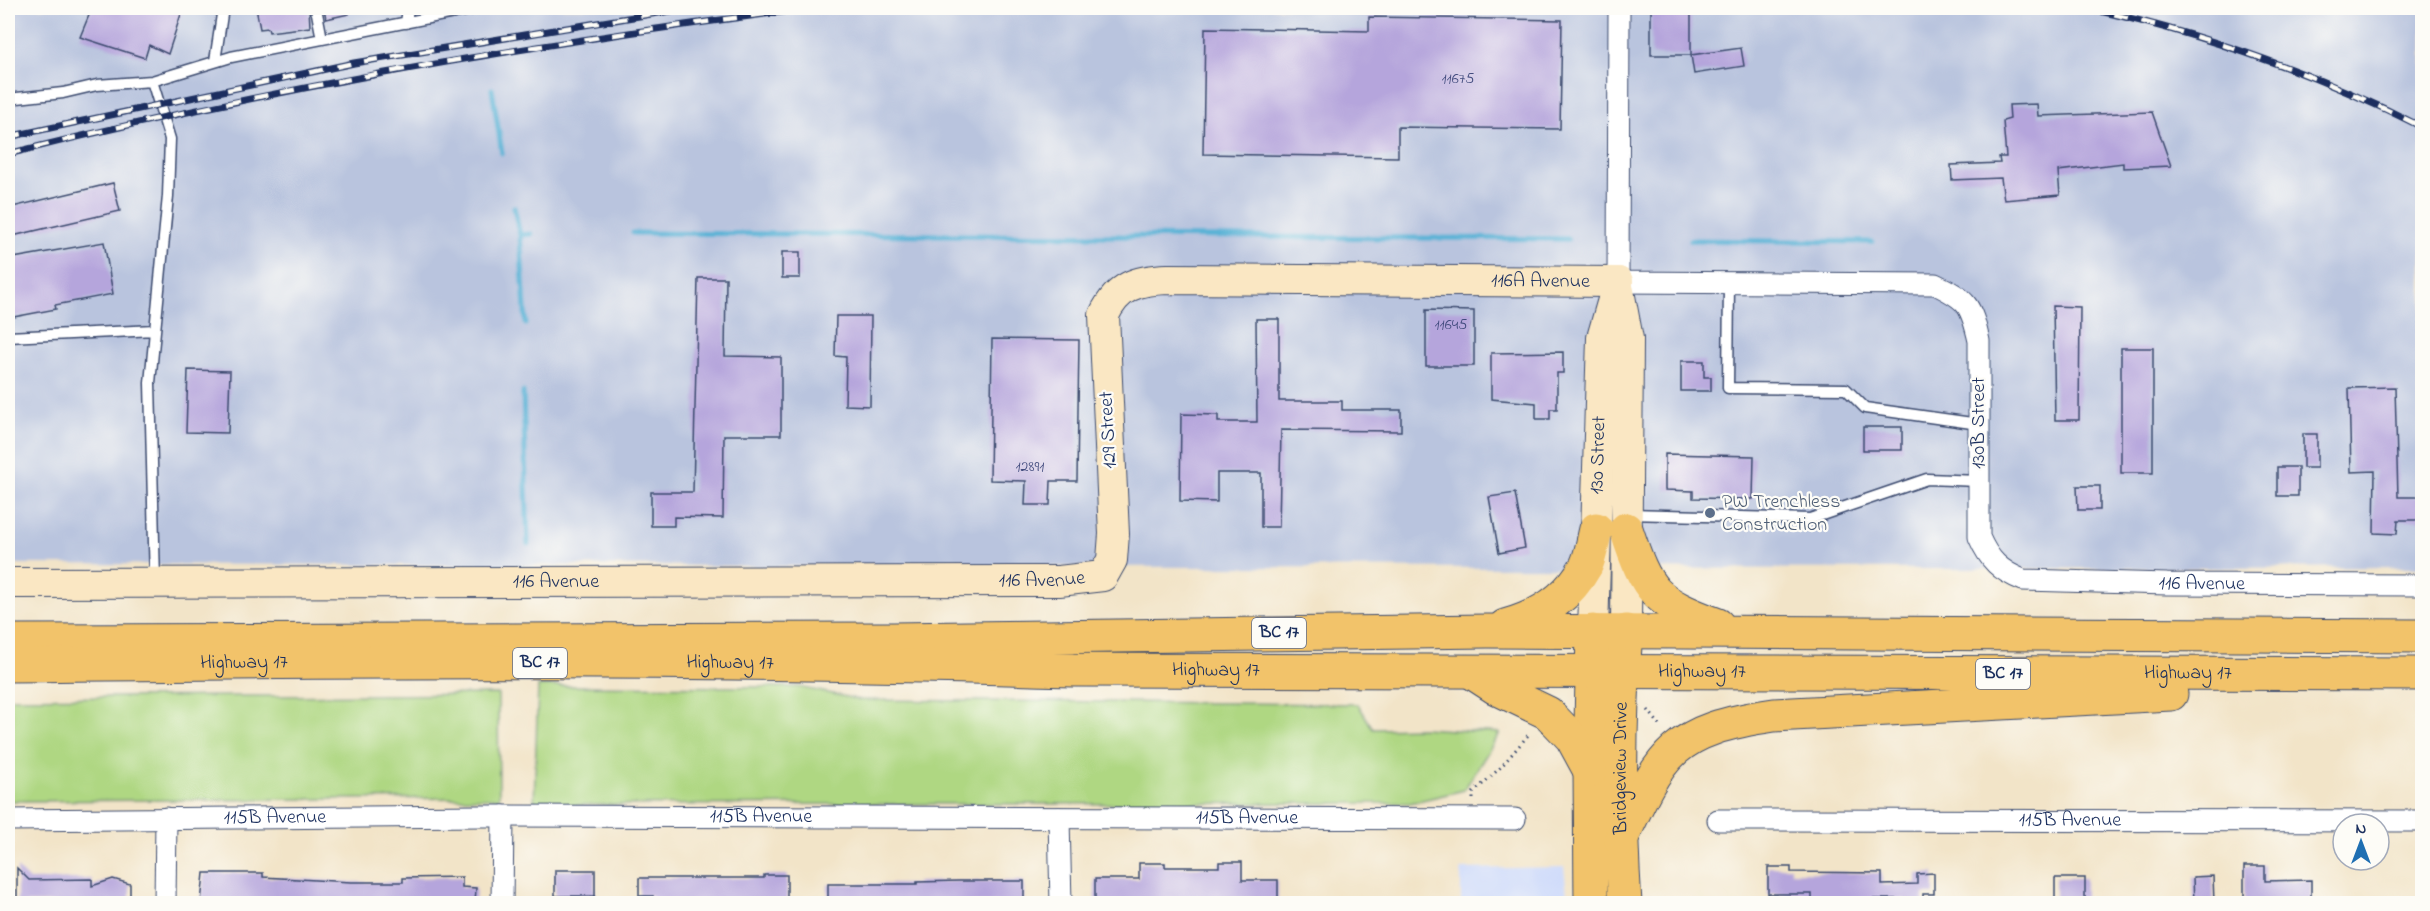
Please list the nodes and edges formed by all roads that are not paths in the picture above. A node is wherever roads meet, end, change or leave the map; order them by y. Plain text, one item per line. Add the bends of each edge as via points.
1 (223, 8) edge
2 (316, 8) edge
3 (408, 8) edge
4 (479, 8) edge
5 (1619, 8) edge
6 (459, 10) edge
7 (406, 23) junction
8 (322, 39) junction
9 (215, 61) junction
10 (152, 81) junction
11 (8, 99) edge
12 (1618, 282) junction
13 (1729, 283) junction
14 (1123, 288) joint
15 (1956, 295) joint
16 (155, 330) junction
17 (8, 337) edge
18 (1979, 424) junction
19 (1979, 481) junction
20 (1616, 524) junction
21 (1987, 557) joint
22 (1103, 576) joint
23 (155, 582) junction
24 (8, 583) edge
25 (2422, 585) edge
26 (1487, 631) junction
27 (1626, 631) junction
28 (1736, 632) junction
29 (2422, 636) edge
30 (8, 641) edge
31 (1600, 656) junction
32 (8, 665) edge
33 (1073, 670) junction
34 (1472, 672) junction
35 (2422, 674) edge
36 (2382, 676) junction
37 (1590, 771) junction
38 (503, 816) junction
39 (166, 818) junction
40 (1059, 818) junction
41 (1515, 819) dead end
42 (8, 820) edge
43 (1718, 820) dead end
44 (2422, 821) edge
45 (1621, 840) junction
46 (165, 903) edge
47 (502, 903) edge
48 (1061, 903) edge
49 (1591, 903) edge
50 (1625, 903) edge

1 - 9 lane
2 - 8 lane
3 - 7 lane
4 - 6 lane
5 - 12 street, 130 Street
6 - 7 lane
7 - 8 lane
8 - 9 lane
9 - 10 lane
10 - 11 lane
10 - 16 lane via 170,139
12 - 13 street, 116A Avenue
12 - 14 street, 116A Avenue via 1168,279
12 - 20 street, 130 Street via 1602,338
13 - 15 street, 116A Avenue via 1935,284
13 - 18 lane via 1728,388 1846,389 1865,408
14 - 22 street, 129 Street via 1111,299 1104,315 1114,534 1112,560
15 - 18 street, 130B Street via 1973,311 1979,341
16 - 17 lane
16 - 23 lane via 150,383
18 - 19 street, 130B Street
19 - 20 lane via 1927,479 1810,519
19 - 21 street, 130B Street via 1979,537
20 - 26 main road via 1566,595 1529,620
20 - 27 street, 130 Street
20 - 28 main road via 1640,572 1658,596 1680,611
20 - 31 street, 130 Street
21 - 25 street, 116 Avenue via 2005,573 2023,580
22 - 23 street, 116 Avenue via 1059,581
23 - 24 street, 116 Avenue
26 - 30 main road, Highway 17 / BC 17 via 893,639
26 - 31 main road, Highway 17 / BC 17
27 - 28 main road, Highway 17 / BC 17
27 - 31 main road, Highway 17 / BC 17
28 - 29 main road, Highway 17 / BC 17
31 - 33 main road via 1466,652 1181,655
31 - 34 main road, Highway 17 / BC 17
31 - 36 main road, Highway 17 / BC 17
31 - 37 main road, Bridgeview Drive
31 - 45 main road, Bridgeview Drive
32 - 33 main road, Highway 17 / BC 17 via 532,663 922,665
33 - 34 main road, Highway 17 / BC 17
34 - 37 main road via 1548,713 1572,738
35 - 36 main road, Highway 17 / BC 17
36 - 45 main road via 2113,699 1746,719 1708,729 1676,747 1643,792
37 - 49 main road, Bridgeview Drive
38 - 39 street, 115B Avenue
38 - 40 street, 115B Avenue
38 - 47 street
39 - 42 street, 115B Avenue
39 - 46 street
40 - 41 street, 115B Avenue
40 - 48 street
43 - 44 street, 115B Avenue
45 - 50 main road, Bridgeview Drive

